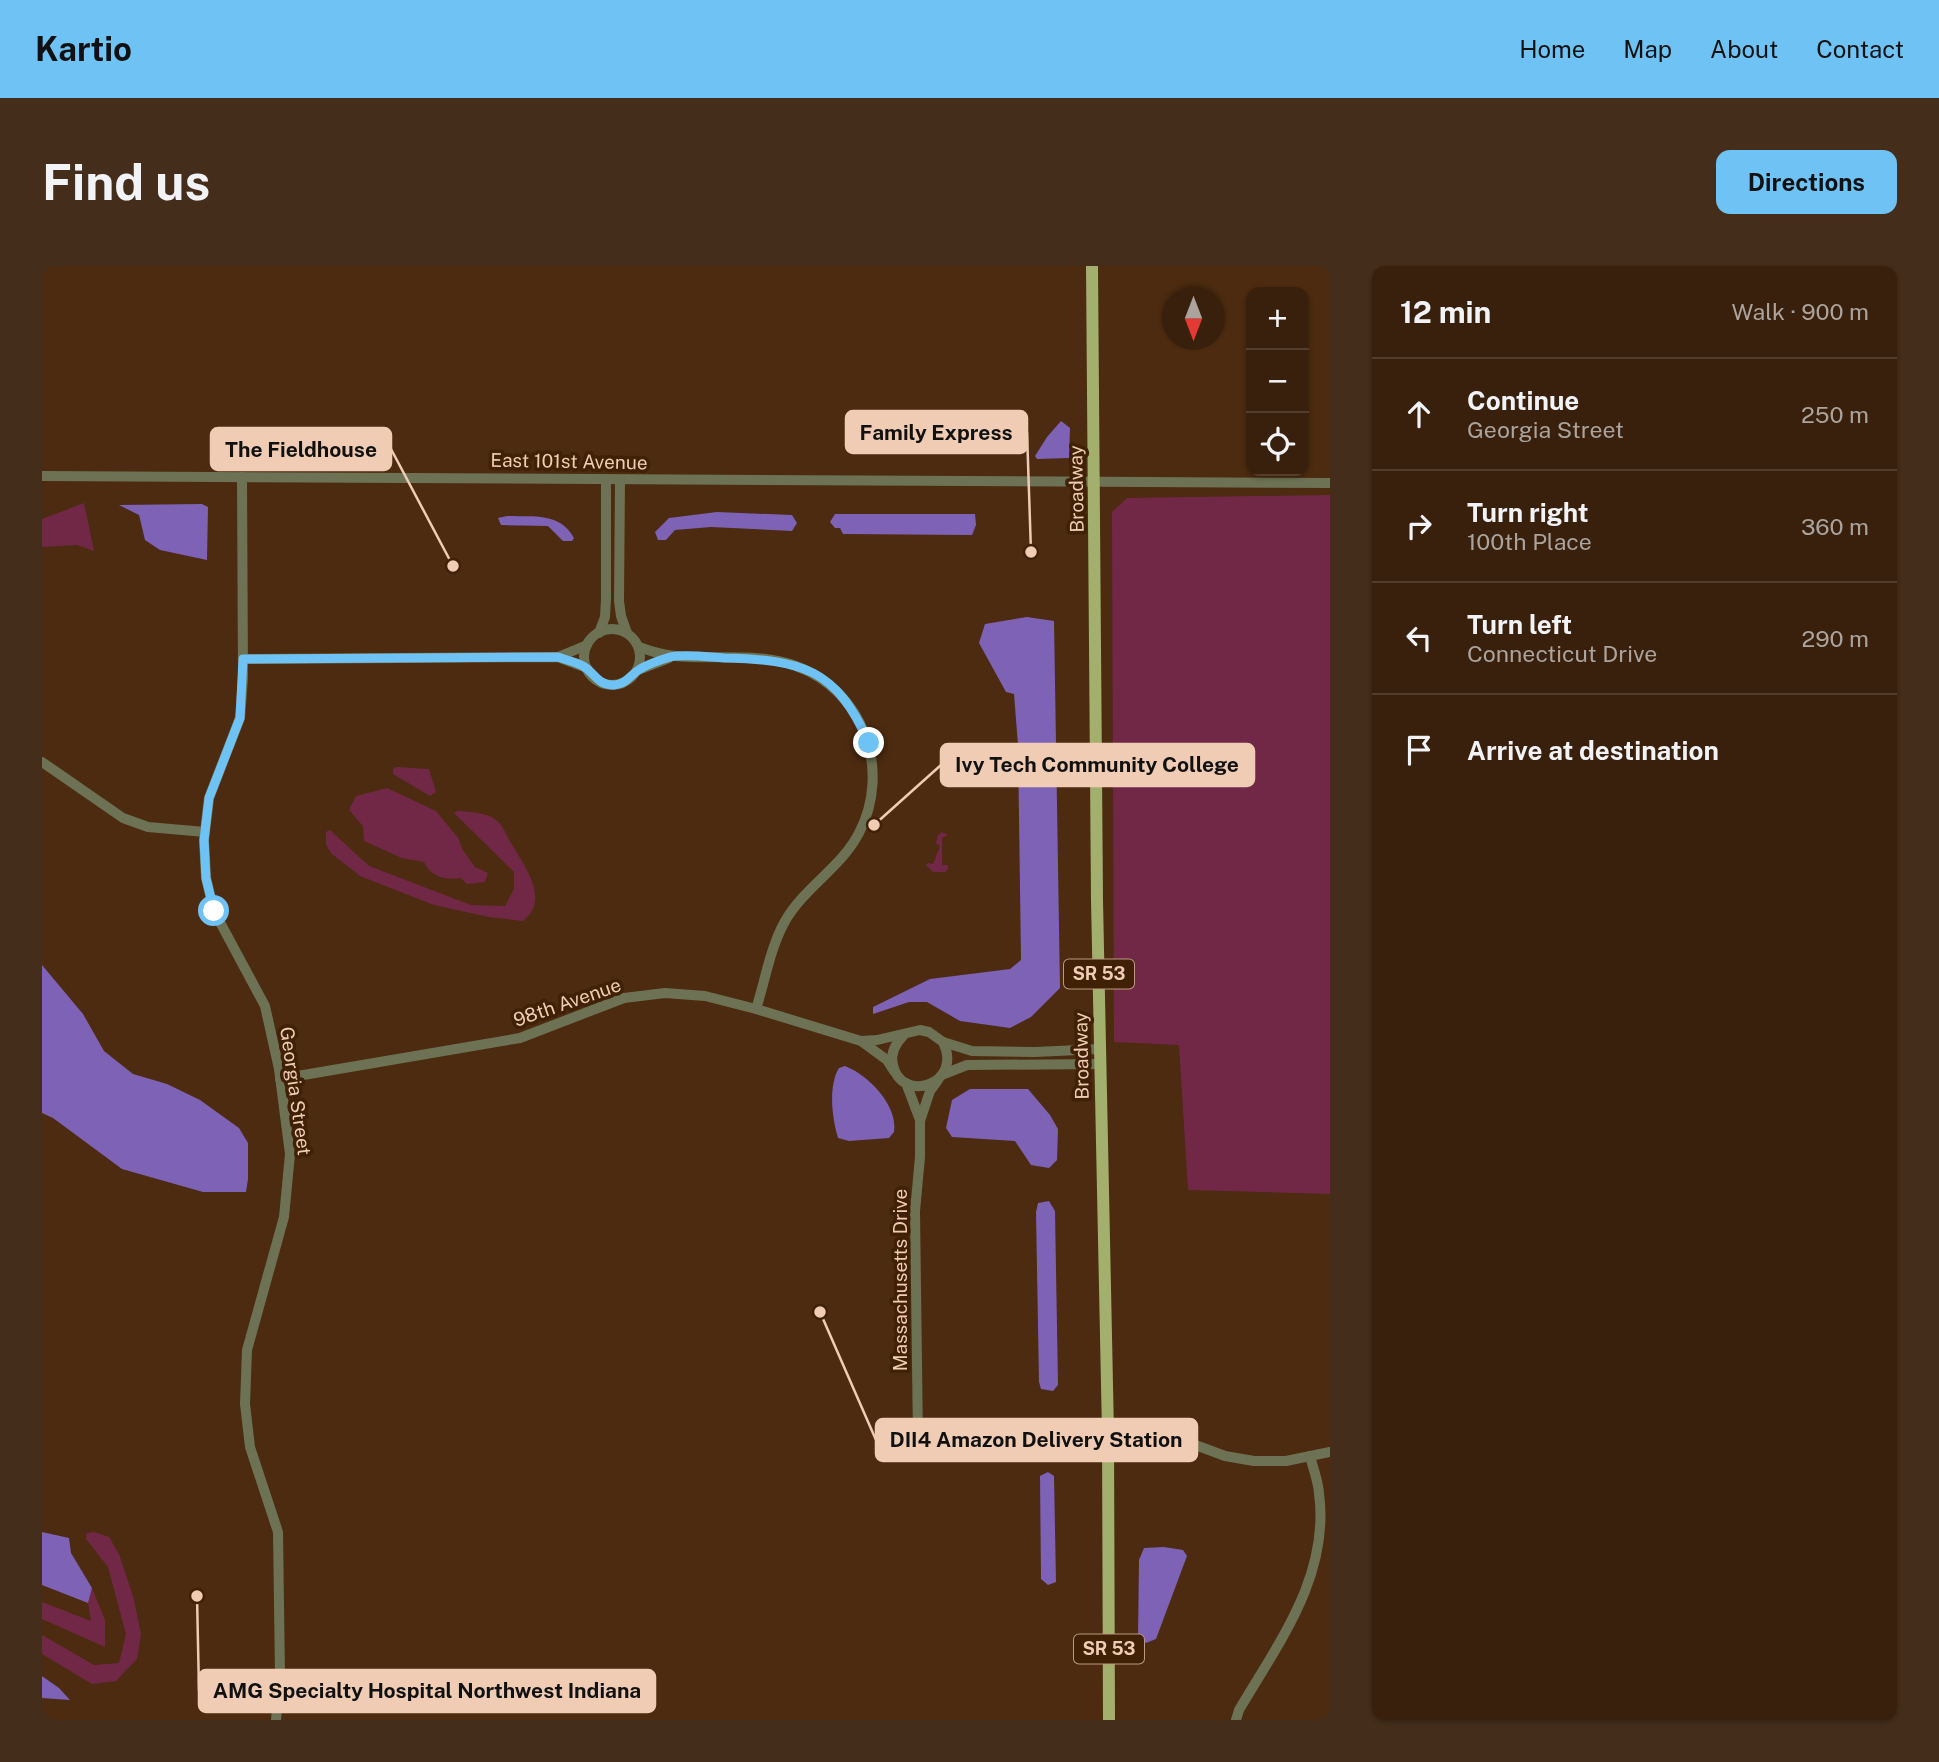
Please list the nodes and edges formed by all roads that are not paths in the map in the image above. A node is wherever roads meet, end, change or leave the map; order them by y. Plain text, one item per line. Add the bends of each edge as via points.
1 (1092, 266) edge
2 (42, 476) edge
3 (242, 477) junction
4 (606, 479) junction
5 (620, 480) junction
6 (1095, 481) junction
7 (1330, 483) edge
8 (599, 633) junction
9 (627, 633) junction
10 (587, 645) junction
11 (639, 647) junction
12 (673, 656) junction
13 (558, 657) junction
14 (243, 659) junction
15 (587, 668) junction
16 (638, 670) junction
17 (42, 762) edge
18 (205, 832) junction
19 (756, 1009) junction
20 (903, 1036) junction
21 (861, 1041) junction
22 (943, 1042) junction
23 (1100, 1048) junction
24 (1100, 1064) junction
25 (894, 1070) junction
26 (941, 1077) junction
27 (280, 1079) junction
28 (906, 1083) junction
29 (920, 1121) junction
30 (1108, 1433) junction
31 (1330, 1452) edge
32 (1310, 1456) junction
33 (275, 1720) edge
34 (1109, 1720) edge
35 (1236, 1720) edge

1 - 6 main road, Broadway / SR 53
2 - 3 street, East 101st Avenue
3 - 4 street, East 101st Avenue
3 - 14 street, Georgia Street
4 - 5 street, East 101st Avenue
4 - 8 street via 606,599
5 - 6 street, East 101st Avenue
5 - 9 street via 619,601
6 - 7 street, East 101st Avenue
6 - 23 main road, Broadway / SR 53
8 - 9 street via 618,629
8 - 10 street
9 - 11 street
10 - 13 street
10 - 15 street
11 - 12 street
11 - 16 street
12 - 16 street
12 - 19 street via 771,659 796,665 838,691 857,715 869,743 873,795 859,835 785,921
13 - 14 street
13 - 15 street
14 - 18 street, Georgia Street via 240,718 209,798
15 - 16 street via 592,677 611,685 622,684
17 - 18 street via 123,818 148,827
18 - 27 street, Georgia Street via 206,878 214,911 265,1006
19 - 21 street, 98th Avenue
19 - 27 street, 98th Avenue via 684,993 647,994 624,998 520,1038
20 - 21 street, 98th Avenue
20 - 22 street, 98th Avenue via 920,1030
20 - 25 street via 892,1051
21 - 25 street, 98th Avenue
22 - 23 street, 98th Avenue via 972,1051
22 - 26 street via 948,1058
23 - 24 main road, Broadway / SR 53
24 - 26 street via 967,1065
24 - 30 main road, Broadway / SR 53
25 - 28 street, 98th Avenue
26 - 28 street via 922,1086
26 - 29 street via 930,1091
27 - 33 street, Georgia Street via 290,1154 285,1205 247,1349 245,1404 250,1447 278,1532 280,1676
28 - 29 street
29 - 30 street, Massachusetts Drive via 915,1211 918,1440
30 - 32 street via 1182,1440 1254,1461
30 - 34 main road, Broadway / SR 53
31 - 32 street
32 - 35 street via 1320,1493 1319,1550 1313,1574

